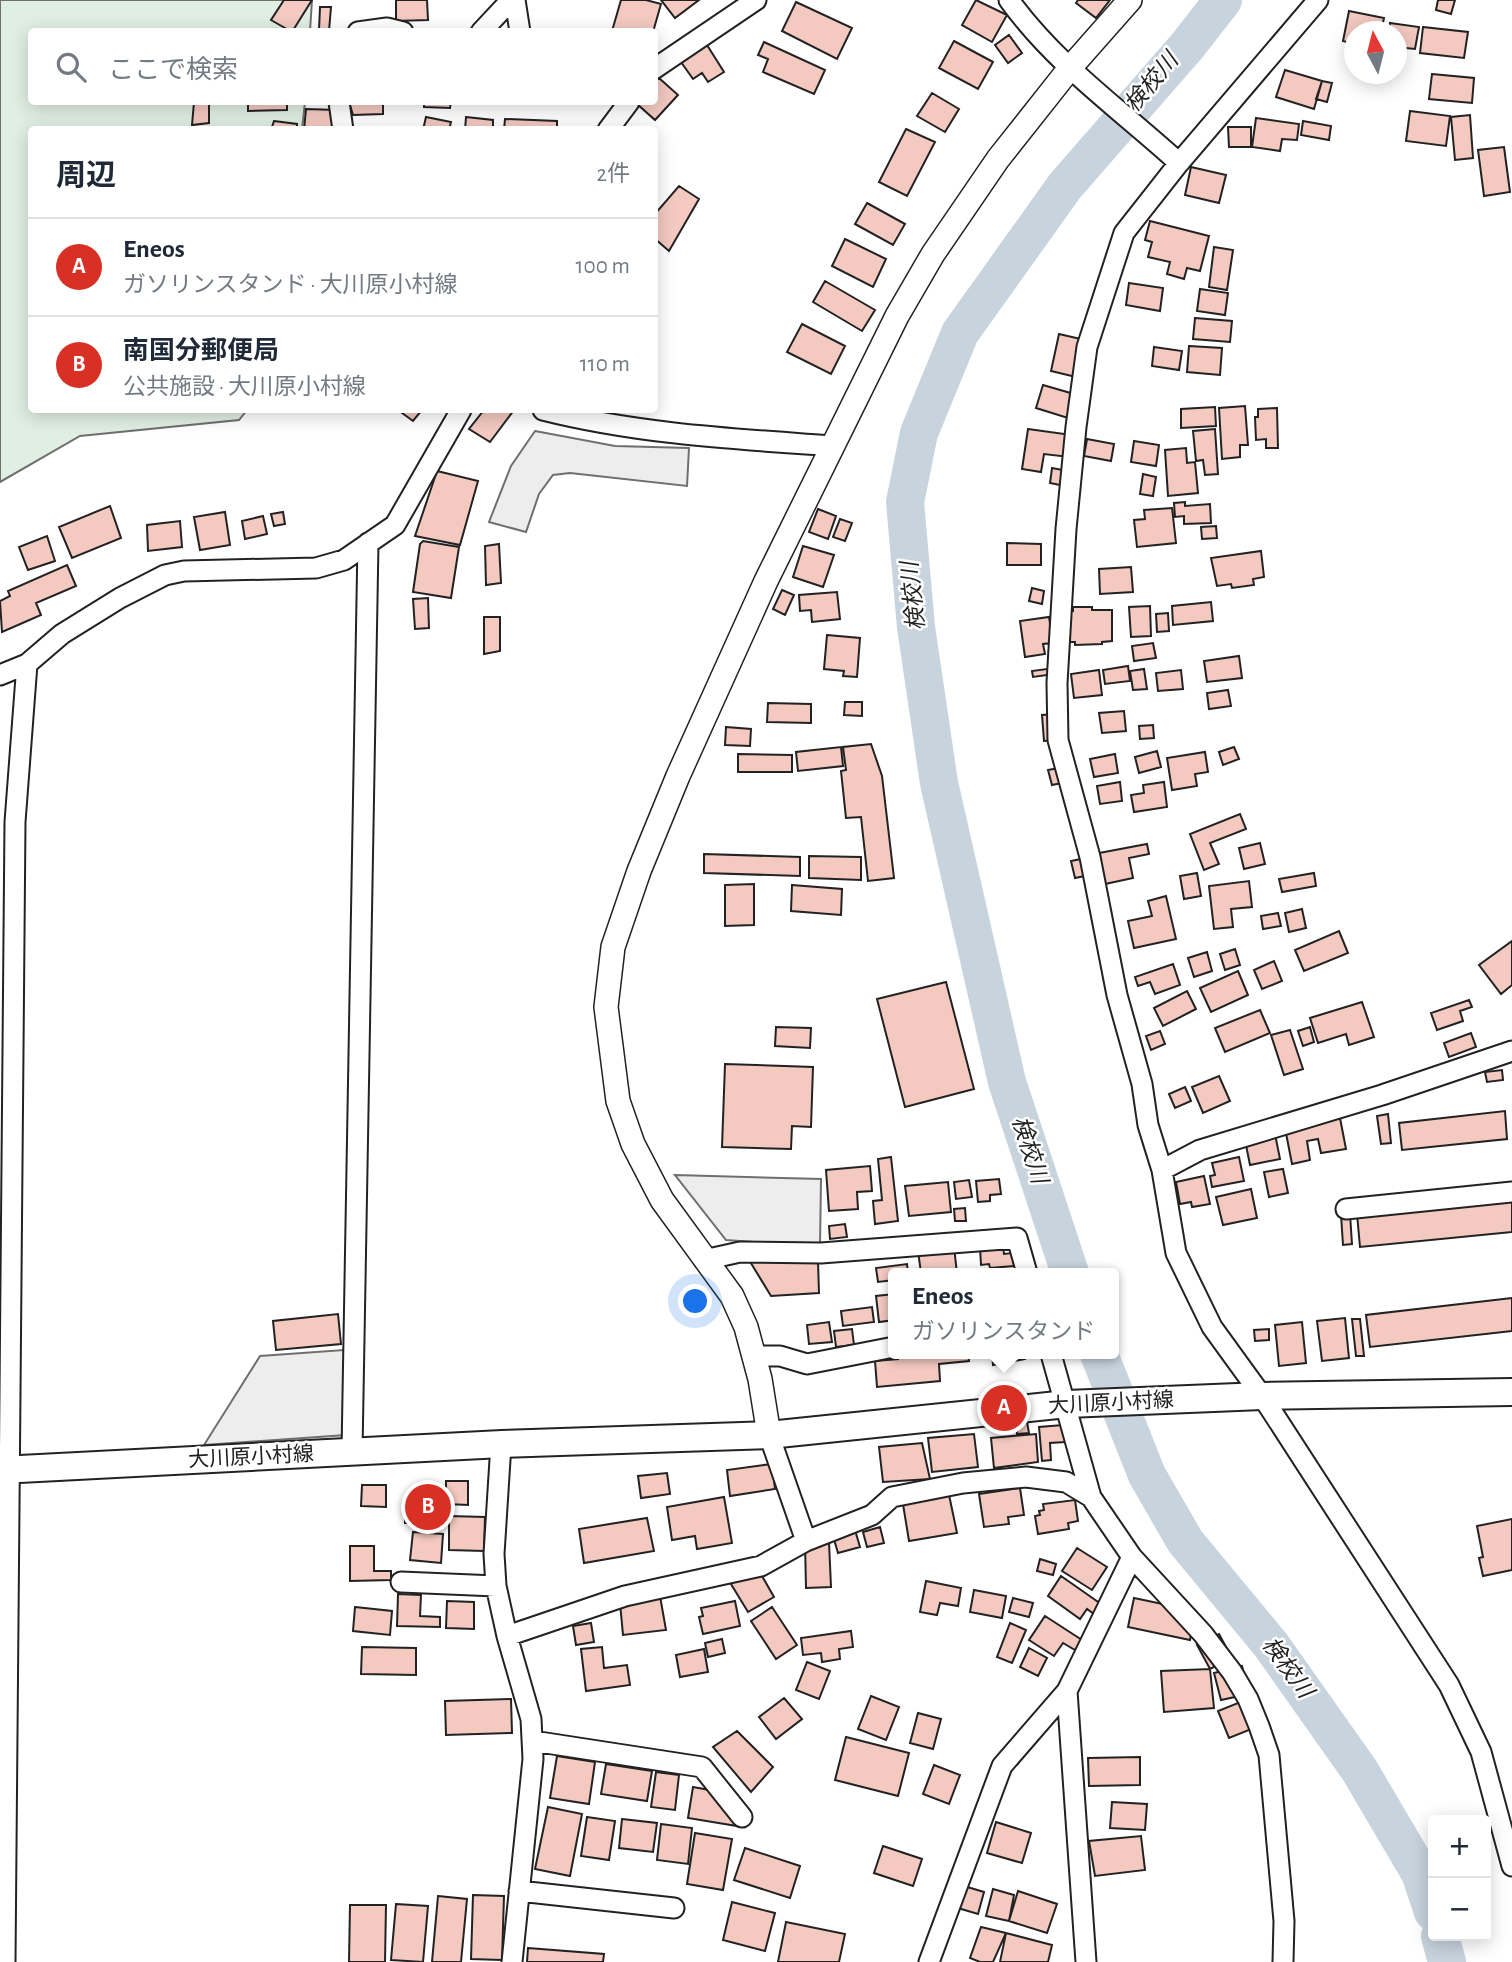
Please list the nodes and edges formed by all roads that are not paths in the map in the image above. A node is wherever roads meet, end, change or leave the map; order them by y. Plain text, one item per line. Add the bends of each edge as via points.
1 (513, 0) edge
2 (756, 0) edge
3 (1009, 0) edge
4 (1130, 0) edge
5 (1318, 0) edge
6 (485, 28) edge
7 (519, 28) edge
8 (658, 66) edge
9 (1075, 74) junction
10 (339, 105) edge
11 (627, 105) edge
12 (342, 126) edge
13 (611, 126) edge
14 (1173, 157) junction
15 (459, 413) edge
16 (555, 413) edge
17 (833, 446) junction
18 (368, 543) junction
19 (27, 664) junction
20 (0, 675) edge
21 (1512, 1051) edge
22 (1162, 1170) junction
23 (1512, 1192) edge
24 (1346, 1209) dead end
25 (704, 1260) junction
26 (1026, 1268) edge
27 (888, 1348) edge
28 (755, 1356) junction
29 (1053, 1359) edge
30 (1512, 1392) edge
31 (1262, 1396) junction
32 (1067, 1404) junction
33 (769, 1435) junction
34 (501, 1444) junction
35 (352, 1452) junction
36 (5, 1470) edge
37 (1091, 1496) junction
38 (806, 1541) junction
39 (1132, 1557) junction
40 (401, 1582) dead end
41 (496, 1586) junction
42 (507, 1636) junction
43 (1067, 1691) junction
44 (533, 1741) junction
45 (742, 1817) dead end
46 (1512, 1866) edge
47 (519, 1891) junction
48 (674, 1908) dead end
49 (5, 1962) edge
50 (512, 1962) edge
51 (929, 1962) edge
52 (1086, 1962) edge
53 (1283, 1962) edge

1 - 6 street
1 - 7 street
2 - 8 street
3 - 9 street
4 - 9 street
5 - 14 street
9 - 14 street
9 - 17 street via 998,159 933,254
10 - 12 street
11 - 13 street
14 - 22 street via 1124,233 1087,347 1066,529 1057,682 1058,740 1090,856 1118,995
15 - 18 street via 395,525
16 - 17 street via 694,436
17 - 25 street via 678,775 613,947 606,1007 618,1101 632,1144 662,1200
18 - 19 street via 344,560 316,568 165,575 62,634
18 - 35 street
19 - 20 street
19 - 36 street via 15,822
21 - 22 street via 1199,1150
22 - 31 street via 1177,1253 1212,1327
23 - 24 street
25 - 26 street via 740,1252 821,1253 1017,1238
25 - 28 street via 732,1296
27 - 28 street via 807,1364 780,1356
28 - 33 street
29 - 32 street
30 - 31 main road, 大川原小村線
31 - 32 main road, 大川原小村線
31 - 46 street via 1449,1685 1481,1752
32 - 33 main road, 大川原小村線
32 - 37 street
33 - 34 main road, 大川原小村線
33 - 38 street
34 - 35 main road, 大川原小村線
34 - 41 street
35 - 36 main road, 大川原小村線
36 - 49 street
37 - 38 street via 1066,1482 1026,1477 963,1483 892,1497 872,1515
37 - 39 street
38 - 42 street via 761,1566 625,1596
39 - 43 street
39 - 53 street via 1233,1672 1259,1726 1269,1755 1284,1920
40 - 41 street
41 - 42 street
42 - 44 street
43 - 51 street via 1002,1766
43 - 52 street
44 - 45 street via 702,1767
44 - 47 street
47 - 48 street
47 - 50 street

